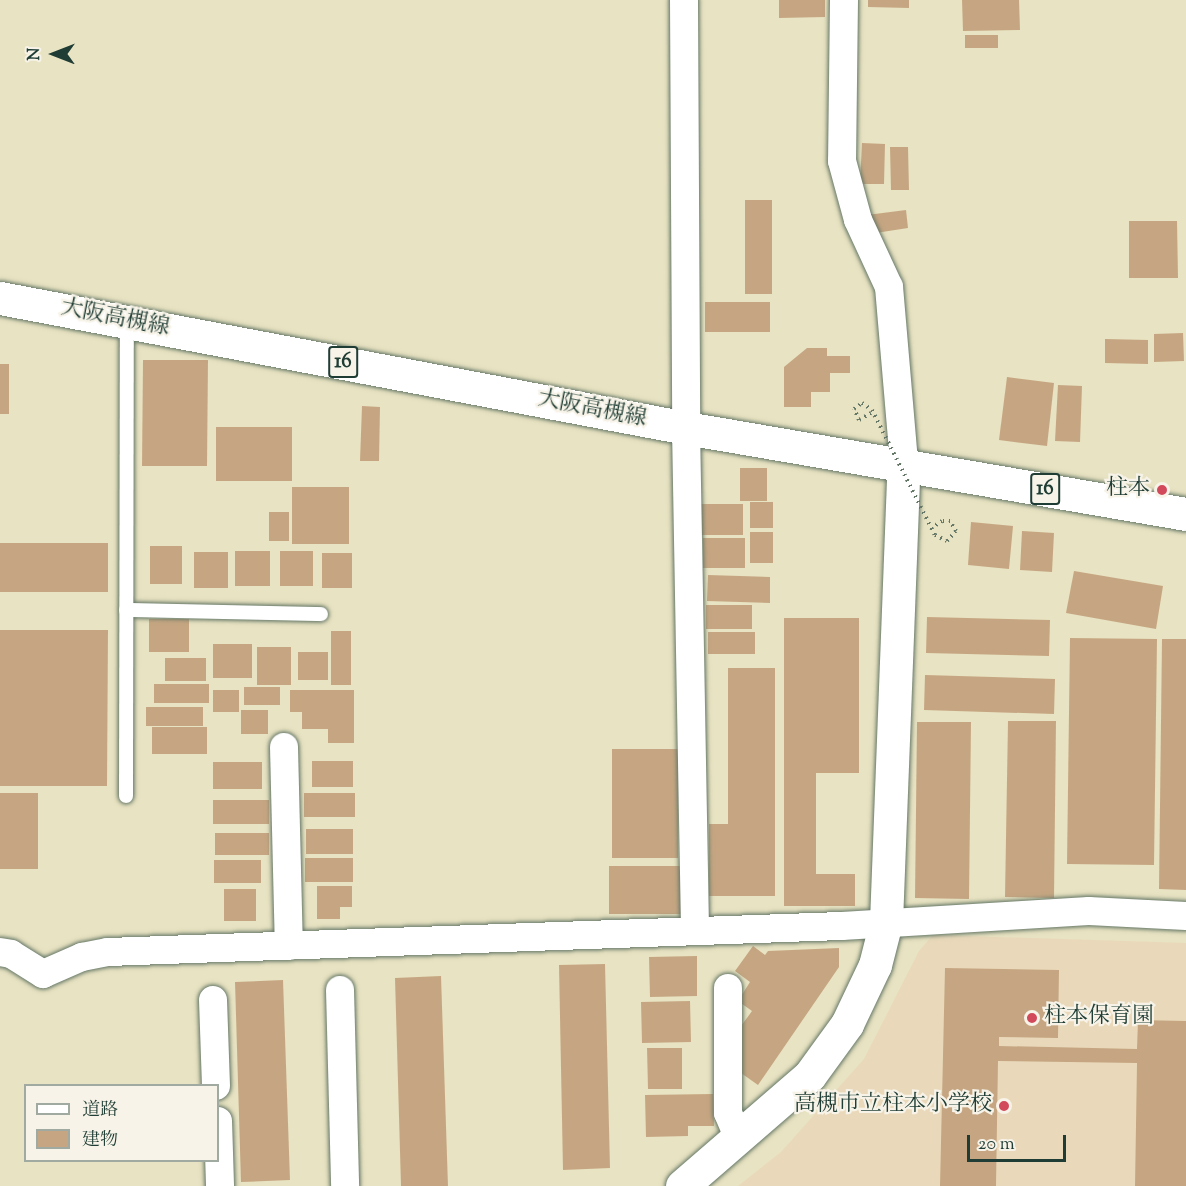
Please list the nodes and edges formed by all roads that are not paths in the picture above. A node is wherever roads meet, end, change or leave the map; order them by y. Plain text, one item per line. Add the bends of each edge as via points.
1 (684, 0) edge
2 (844, 0) edge
3 (0, 297) edge
4 (127, 321) junction
5 (686, 428) junction
6 (904, 464) junction
7 (1186, 514) edge
8 (126, 609) junction
9 (321, 614) dead end
10 (284, 747) dead end
11 (126, 796) dead end
12 (1186, 916) edge
13 (886, 921) junction
14 (695, 931) junction
15 (289, 946) junction
16 (0, 952) edge
17 (728, 988) dead end
18 (340, 990) dead end
19 (213, 1000) dead end
20 (216, 1084) edge
21 (739, 1139) junction
22 (219, 1154) edge
23 (220, 1186) edge
24 (345, 1186) edge
25 (682, 1186) edge

1 - 5 street
2 - 6 street via 842,161 858,219 889,287
3 - 4 main road, 大阪高槻線 / 16
4 - 5 main road, 大阪高槻線 / 16
4 - 8 lane
5 - 6 main road, 大阪高槻線 / 16
5 - 14 street
6 - 7 main road, 大阪高槻線 / 16
6 - 13 main road
8 - 9 lane
8 - 11 lane
10 - 15 street
12 - 13 street via 1089,911
13 - 14 street
13 - 21 main road via 864,994 835,1042 810,1075
14 - 15 street
15 - 16 street via 108,952 82,957 43,974 11,954
17 - 21 street via 728,1113
18 - 24 street
19 - 20 street
21 - 25 main road
22 - 23 street

